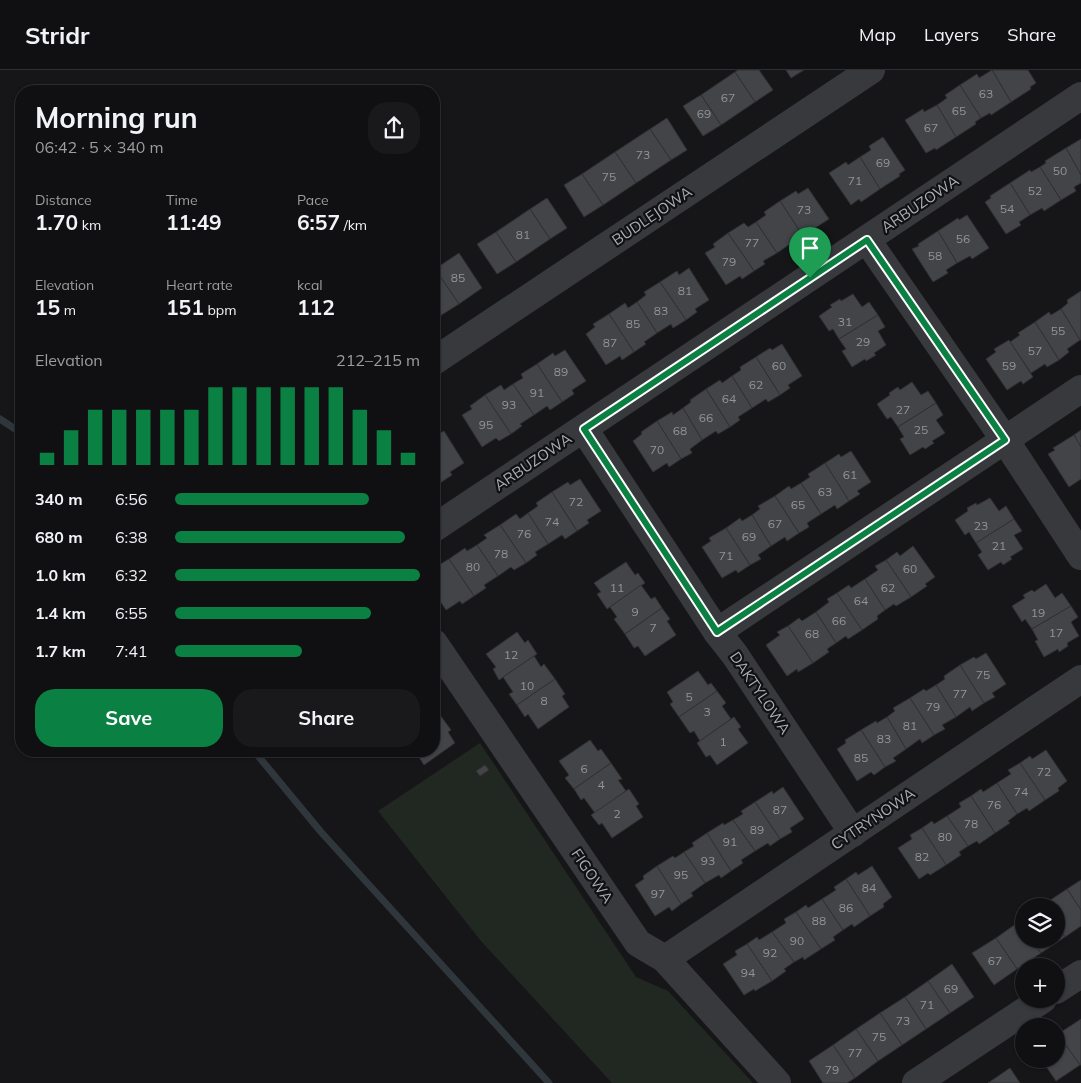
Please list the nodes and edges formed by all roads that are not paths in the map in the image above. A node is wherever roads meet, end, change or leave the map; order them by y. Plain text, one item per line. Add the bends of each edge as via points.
1 (871, 70) edge
2 (1081, 96) edge
3 (867, 240) junction
4 (440, 358) edge
5 (1081, 389) edge
6 (584, 429) junction
7 (1005, 440) junction
8 (440, 524) edge
9 (1081, 556) edge
10 (717, 632) junction
11 (440, 652) edge
12 (1081, 679) edge
13 (853, 833) junction
14 (665, 959) junction
15 (1081, 974) edge
16 (1065, 984) edge
17 (1029, 1008) edge
18 (777, 1083) edge
19 (916, 1083) edge

1 - 4 street, BUDLEJOWA
2 - 3 street, ARBUZOWA
3 - 6 street, ARBUZOWA
3 - 7 street
5 - 7 street
6 - 8 street, ARBUZOWA
6 - 10 street, DAKTYLOWA
7 - 9 street
7 - 10 street
10 - 13 street, DAKTYLOWA
11 - 14 street, FIGOWA via 638,943
12 - 13 street, CYTRYNOWA
13 - 14 street, CYTRYNOWA
14 - 18 street, FIGOWA
15 - 16 street
17 - 19 street

